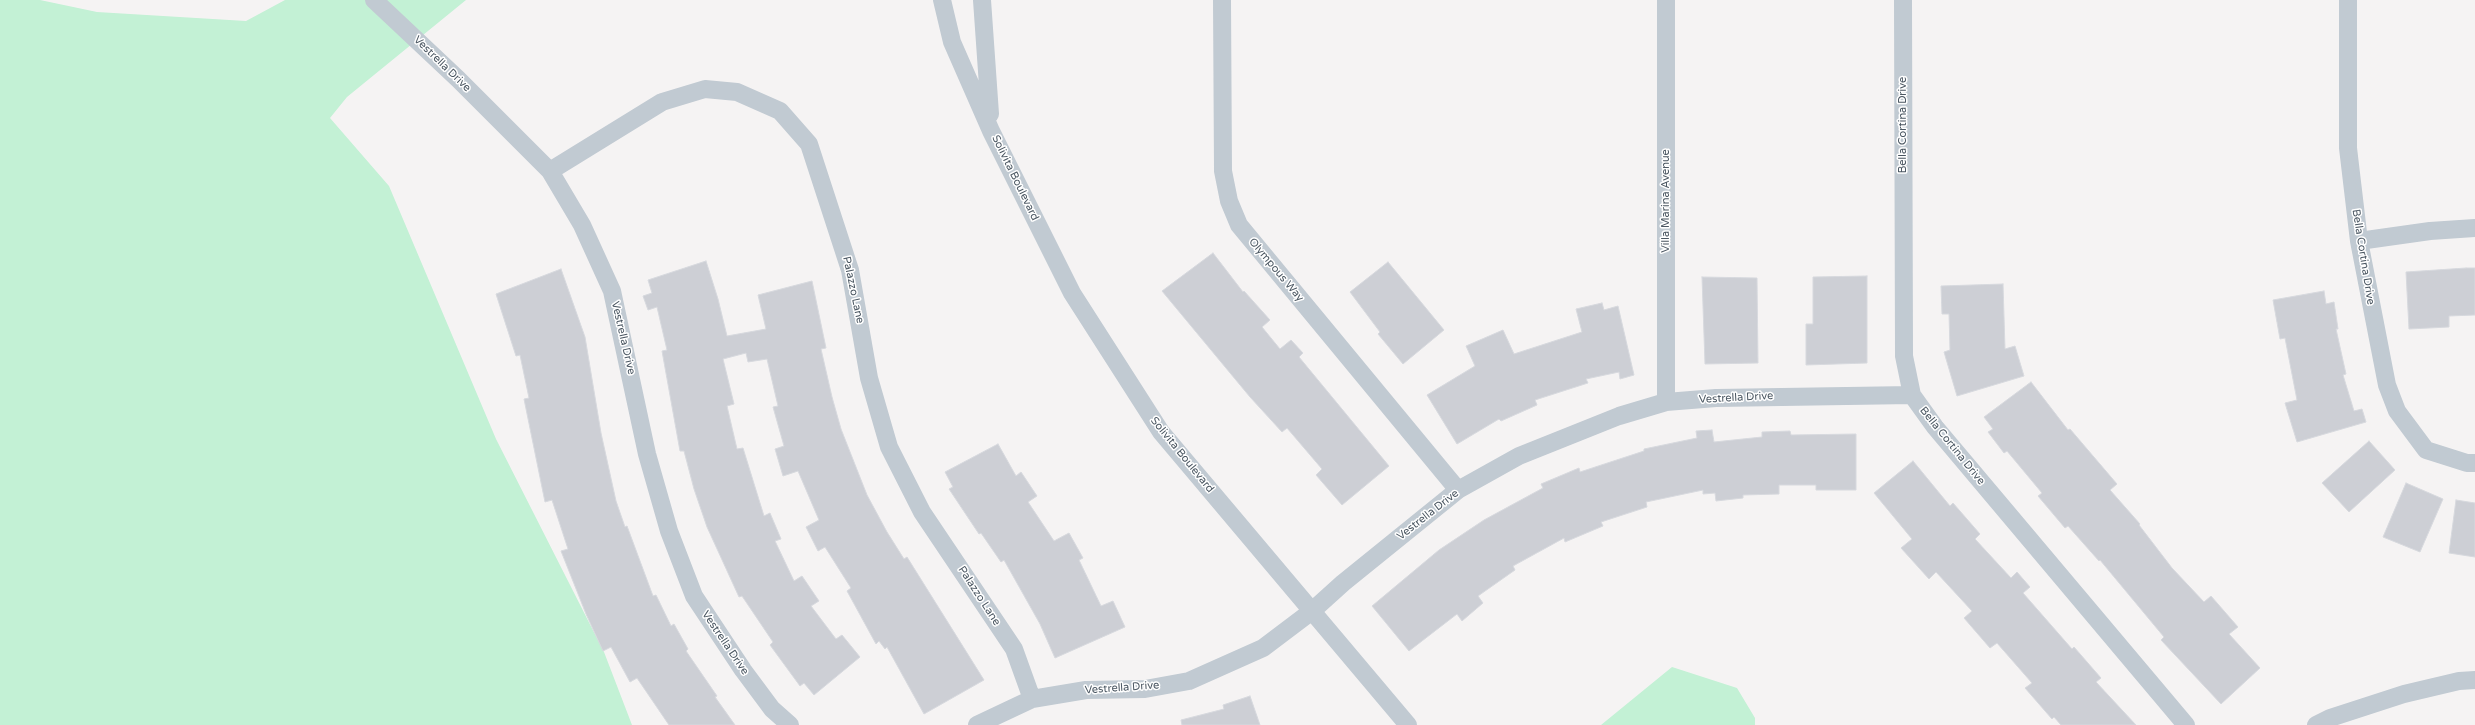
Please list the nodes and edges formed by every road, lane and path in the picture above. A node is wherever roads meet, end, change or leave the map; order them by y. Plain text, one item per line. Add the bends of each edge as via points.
1 (374, 0) edge
2 (942, 0) edge
3 (982, 0) edge
4 (1222, 0) edge
5 (1666, 0) edge
6 (1903, 0) edge
7 (2348, 0) edge
8 (991, 131) junction
9 (550, 171) junction
10 (2475, 228) edge
11 (2359, 241) junction
12 (1912, 395) junction
13 (1666, 402) junction
14 (2475, 463) edge
15 (1458, 490) junction
16 (1312, 612) junction
17 (2475, 680) edge
18 (1032, 699) junction
19 (790, 725) edge
20 (977, 725) edge
21 (1408, 725) edge
22 (2186, 725) edge
23 (2316, 725) edge

1 - 9 street, Vestrella Drive
2 - 8 street, Solivita Boulevard via 952,42
3 - 8 street, Solivita Boulevard
4 - 15 street, Olympous Way via 1223,171 1229,202 1240,225
5 - 13 street, Villa Marina Avenue
6 - 12 street, Bella Cortina Drive via 1904,356
7 - 11 street, Bella Cortina Drive via 2348,148
8 - 16 street, Solivita Boulevard via 1072,293 1161,432
9 - 18 street, Palazzo Lane via 662,102 705,88 737,92 780,112 804,138 809,144 850,270 870,378 889,447 922,512 1014,649
9 - 19 street, Vestrella Drive via 582,225 612,291 647,454 669,531 694,596 767,703
10 - 11 street via 2430,231
11 - 14 street, Bella Cortina Drive via 2387,385 2397,411 2426,450 2467,463
12 - 13 street, Vestrella Drive via 1763,396
12 - 22 street, Bella Cortina Drive via 1935,427
13 - 15 street, Vestrella Drive via 1582,429 1526,453
15 - 16 street, Vestrella Drive via 1343,583
16 - 18 street, Vestrella Drive via 1263,648 1189,681 1145,689 1086,690
16 - 21 street, Solivita Boulevard
17 - 23 street via 2459,681 2404,694
18 - 20 street, Vestrella Drive

